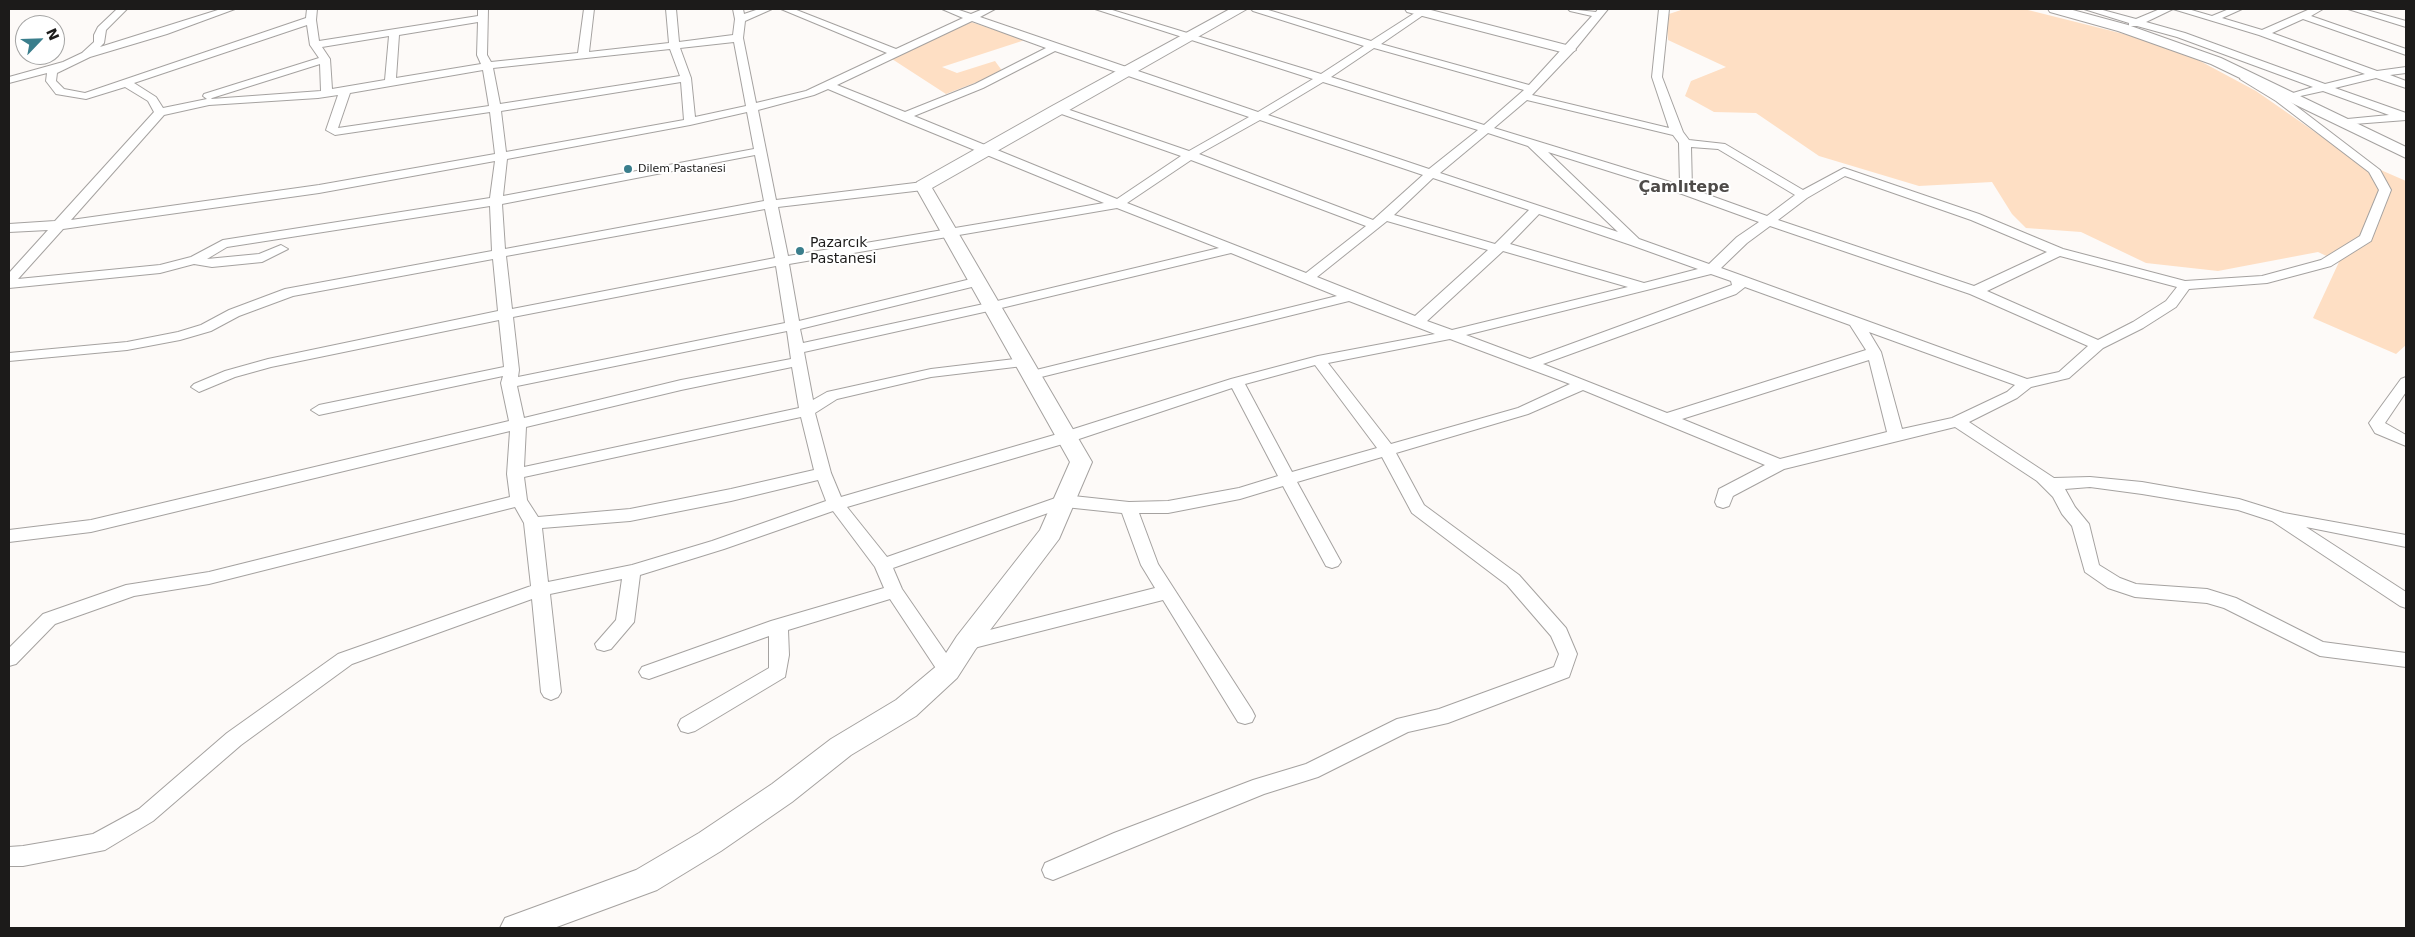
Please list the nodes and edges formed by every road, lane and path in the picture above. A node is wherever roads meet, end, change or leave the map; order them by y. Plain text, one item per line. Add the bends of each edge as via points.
1 (122, 9) edge
2 (230, 9) edge
3 (312, 9) edge
4 (589, 9) edge
5 (672, 9) edge
6 (767, 9) edge
7 (786, 9) edge
8 (947, 9) edge
9 (990, 9) edge
10 (1100, 9) edge
11 (1240, 9) edge
12 (1256, 9) edge
13 (1573, 9) edge
14 (1664, 9) edge
15 (2055, 9) edge
16 (2089, 9) edge
17 (2168, 9) edge
18 (2178, 9) edge
19 (2238, 9) edge
20 (2318, 9) edge
21 (2353, 9) edge
22 (1421, 10) edge
23 (1601, 12) edge
24 (483, 14) edge
25 (739, 14) edge
26 (2303, 16) junction
27 (974, 17) junction
28 (2215, 18) junction
29 (311, 20) junction
30 (2138, 22) junction
31 (2406, 24) edge
32 (2123, 28) junction
33 (394, 32) junction
34 (2262, 33) junction
35 (1190, 36) junction
36 (738, 38) junction
37 (1370, 44) junction
38 (315, 45) junction
39 (674, 45) junction
40 (1055, 47) junction
41 (1569, 50) junction
42 (2406, 52) edge
43 (896, 53) junction
44 (86, 55) junction
45 (583, 56) junction
46 (325, 59) junction
47 (2216, 61) junction
48 (65, 64) edge
49 (61, 65) edge
50 (62, 65) edge
51 (487, 66) junction
52 (2406, 70) edge
53 (1126, 72) junction
54 (2377, 74) junction
55 (686, 78) junction
56 (1322, 78) junction
57 (9, 80) edge
58 (125, 82) junction
59 (390, 83) junction
60 (828, 85) junction
61 (2406, 85) edge
62 (2326, 86) junction
63 (345, 91) junction
64 (1528, 92) junction
65 (327, 94) junction
66 (2288, 96) junction
67 (751, 108) junction
68 (173, 109) junction
69 (1057, 109) junction
70 (495, 110) junction
71 (160, 112) junction
72 (1259, 116) junction
73 (903, 117) junction
74 (690, 122) junction
75 (2341, 122) junction
76 (1488, 128) junction
77 (1681, 138) junction
78 (1533, 144) junction
79 (760, 151) junction
80 (986, 151) junction
81 (2406, 154) edge
82 (1190, 155) junction
83 (502, 156) junction
84 (1432, 173) junction
85 (923, 186) junction
86 (1686, 191) junction
87 (1803, 194) junction
88 (496, 201) junction
89 (770, 204) junction
90 (1118, 204) junction
91 (1537, 209) junction
92 (1380, 220) junction
93 (1768, 221) junction
94 (61, 224) junction
95 (9, 228) edge
96 (948, 233) junction
97 (1636, 242) junction
98 (1500, 248) junction
99 (1230, 249) junction
100 (281, 250) dead end
101 (2058, 252) junction
102 (499, 255) junction
103 (196, 260) junction
104 (782, 261) junction
105 (1711, 270) junction
106 (1308, 278) junction
107 (1737, 279) junction
108 (979, 281) junction
109 (9, 283) edge
110 (2185, 285) junction
111 (1642, 286) junction
112 (1975, 291) junction
113 (1350, 297) junction
114 (993, 306) junction
115 (506, 314) junction
116 (1855, 321) junction
117 (1417, 322) junction
118 (794, 326) junction
119 (1451, 335) junction
120 (2098, 345) junction
121 (1874, 352) junction
122 (797, 356) junction
123 (9, 357) edge
124 (1318, 360) junction
125 (1530, 364) junction
126 (1028, 369) junction
127 (510, 376) junction
128 (1236, 382) junction
129 (2406, 382) edge
130 (1583, 384) junction
131 (2026, 384) junction
132 (199, 387) dead end
133 (319, 410) dead end
134 (807, 411) junction
135 (1665, 419) junction
136 (1958, 422) junction
137 (518, 425) junction
138 (1896, 435) junction
139 (1067, 437) junction
140 (2406, 441) edge
141 (1386, 449) junction
142 (1779, 465) junction
143 (823, 473) junction
144 (515, 474) junction
145 (1287, 478) junction
146 (2050, 484) junction
147 (519, 500) junction
148 (1064, 501) junction
149 (1723, 502) dead end
150 (836, 504) junction
151 (1128, 508) junction
152 (2278, 517) junction
153 (533, 523) junction
154 (9, 536) edge
155 (2406, 541) edge
156 (1332, 562) dead end
157 (883, 565) junction
158 (632, 571) junction
159 (539, 590) junction
160 (894, 590) junction
161 (1167, 592) junction
162 (2406, 601) edge
163 (778, 626) junction
164 (966, 643) junction
165 (604, 644) dead end
166 (9, 659) edge
167 (2406, 660) edge
168 (948, 671) junction
169 (649, 672) dead end
170 (551, 692) dead end
171 (1245, 716) dead end
172 (688, 725) dead end
173 (9, 856) edge
174 (1053, 870) dead end
175 (516, 928) edge

1 - 44 street via 102,29 99,43
2 - 44 street
3 - 29 street
4 - 45 street
5 - 39 street
6 - 25 street
7 - 43 street
8 - 27 street
9 - 27 street
10 - 35 street
11 - 35 street
12 - 37 street
13 - 23 street
14 - 77 street via 1657,77
15 - 32 street
16 - 30 street
17 - 30 street
18 - 28 street
19 - 28 street
20 - 26 street
21 - 31 street
22 - 37 street
22 - 41 street
23 - 41 street
24 - 33 street
24 - 51 street via 482,55
25 - 36 street
26 - 34 street
26 - 42 street
27 - 40 street
27 - 43 street
28 - 34 street
29 - 38 street
29 - 58 street
30 - 32 street
30 - 62 street
32 - 47 street
33 - 38 street
33 - 59 street
34 - 54 street
35 - 53 street
35 - 56 street
36 - 39 street
36 - 67 street
37 - 56 street
37 - 64 street
38 - 46 street
39 - 45 street
39 - 55 street
40 - 53 street
40 - 73 street via 979,86
41 - 64 street
43 - 60 street
44 - 48 street
45 - 51 street
46 - 65 street
46 - 68 street
47 - 66 street
47 - 110 street via 2280,99 2374,170 2385,190 2366,238 2326,264 2262,280
49 - 57 street
50 - 58 street via 52,71 51,81 60,92 86,96
51 - 59 street
51 - 70 street
52 - 54 street
53 - 69 street
53 - 72 street
54 - 61 street
54 - 62 street
55 - 70 street
55 - 74 street
56 - 72 street
56 - 76 street
58 - 71 street via 152,99
59 - 63 street
60 - 67 street via 789,100
60 - 73 street
62 - 66 street
62 - 75 street via 2406,117
63 - 65 street
63 - 70 street via 332,130 338,133
64 - 76 street
64 - 77 street
65 - 68 street via 209,102
66 - 75 street
67 - 74 street
67 - 79 street
68 - 71 street
69 - 80 street
69 - 82 street
70 - 83 street
71 - 94 street
72 - 82 street
72 - 84 street
73 - 80 street
74 - 83 street
75 - 81 street
76 - 78 street
76 - 84 street
77 - 86 street
77 - 87 street via 1721,146
78 - 86 street
78 - 97 street
79 - 88 street
79 - 89 street
80 - 85 street
80 - 90 street
82 - 90 street
82 - 92 street
83 - 88 street
83 - 94 street via 319,188
84 - 91 street
84 - 92 street
85 - 89 street
85 - 96 street
86 - 93 street
87 - 93 street
87 - 101 street via 1844,172 1918,196
88 - 102 street
88 - 103 street via 223,244
89 - 102 street
89 - 104 street
90 - 96 street
90 - 99 street
91 - 97 street
91 - 98 street
92 - 98 street
92 - 106 street
93 - 105 street via 1742,240
93 - 112 street
94 - 95 street
94 - 109 street
96 - 104 street
96 - 108 street
97 - 105 street
98 - 111 street
98 - 117 street
99 - 106 street
99 - 114 street
100 - 103 street via 262,258 212,263
101 - 110 street
101 - 112 street
102 - 115 street
102 - 123 street via 290,292 180,336 127,346
103 - 109 street via 160,269
104 - 115 street
104 - 118 street
105 - 107 street
105 - 111 street via 1664,284
106 - 113 street
107 - 116 street
107 - 125 street via 1739,286 1731,291
108 - 114 street
108 - 118 street
110 - 120 street via 2171,304 2138,326
111 - 119 street
112 - 120 street
113 - 117 street
113 - 126 street
114 - 122 street
114 - 126 street
115 - 127 street
115 - 132 street via 268,363
116 - 121 street
116 - 131 street
117 - 119 street
118 - 122 street
118 - 127 street
119 - 124 street
119 - 125 street
120 - 131 street via 2064,374
121 - 135 street
121 - 138 street
122 - 134 street
122 - 137 street
124 - 128 street
124 - 141 street
125 - 130 street
126 - 134 street via 931,373 832,395
126 - 139 street
127 - 133 street
127 - 137 street
128 - 139 street
128 - 145 street
129 - 140 street via 2376,423 2381,429
130 - 135 street
130 - 141 street via 1523,410
131 - 136 street via 2012,395
134 - 143 street
134 - 144 street
135 - 142 street
136 - 138 street
136 - 146 street
137 - 144 street
137 - 154 street via 91,526
138 - 142 street
139 - 148 street via 1081,462
139 - 150 street
141 - 145 street
141 - 174 street via 1418,509 1513,580 1559,633 1568,654 1562,672 1440,716 1404,725 1311,771 1260,786
142 - 149 street via 1725,493
143 - 150 street
143 - 153 street via 630,515
144 - 147 street
145 - 151 street via 1240,493 1168,508
145 - 156 street
146 - 152 street via 2090,482 2142,488 2240,505
146 - 167 street via 2080,524 2092,568 2114,583 2135,590 2207,596 2223,601 2320,649
147 - 153 street
147 - 166 street via 209,578 132,590 49,619
148 - 151 street
148 - 157 street
148 - 164 street via 1051,533
150 - 157 street
150 - 158 street
151 - 161 street via 1150,564
152 - 155 street
152 - 162 street
153 - 159 street
157 - 160 street
158 - 159 street
158 - 165 street via 625,622
159 - 170 street
159 - 173 street via 345,660 234,739 146,815 97,843
160 - 163 street
160 - 168 street
161 - 164 street
161 - 171 street
163 - 169 street
163 - 172 street via 778,672
164 - 168 street
168 - 175 street via 906,708 841,747 782,793 710,842 646,880

